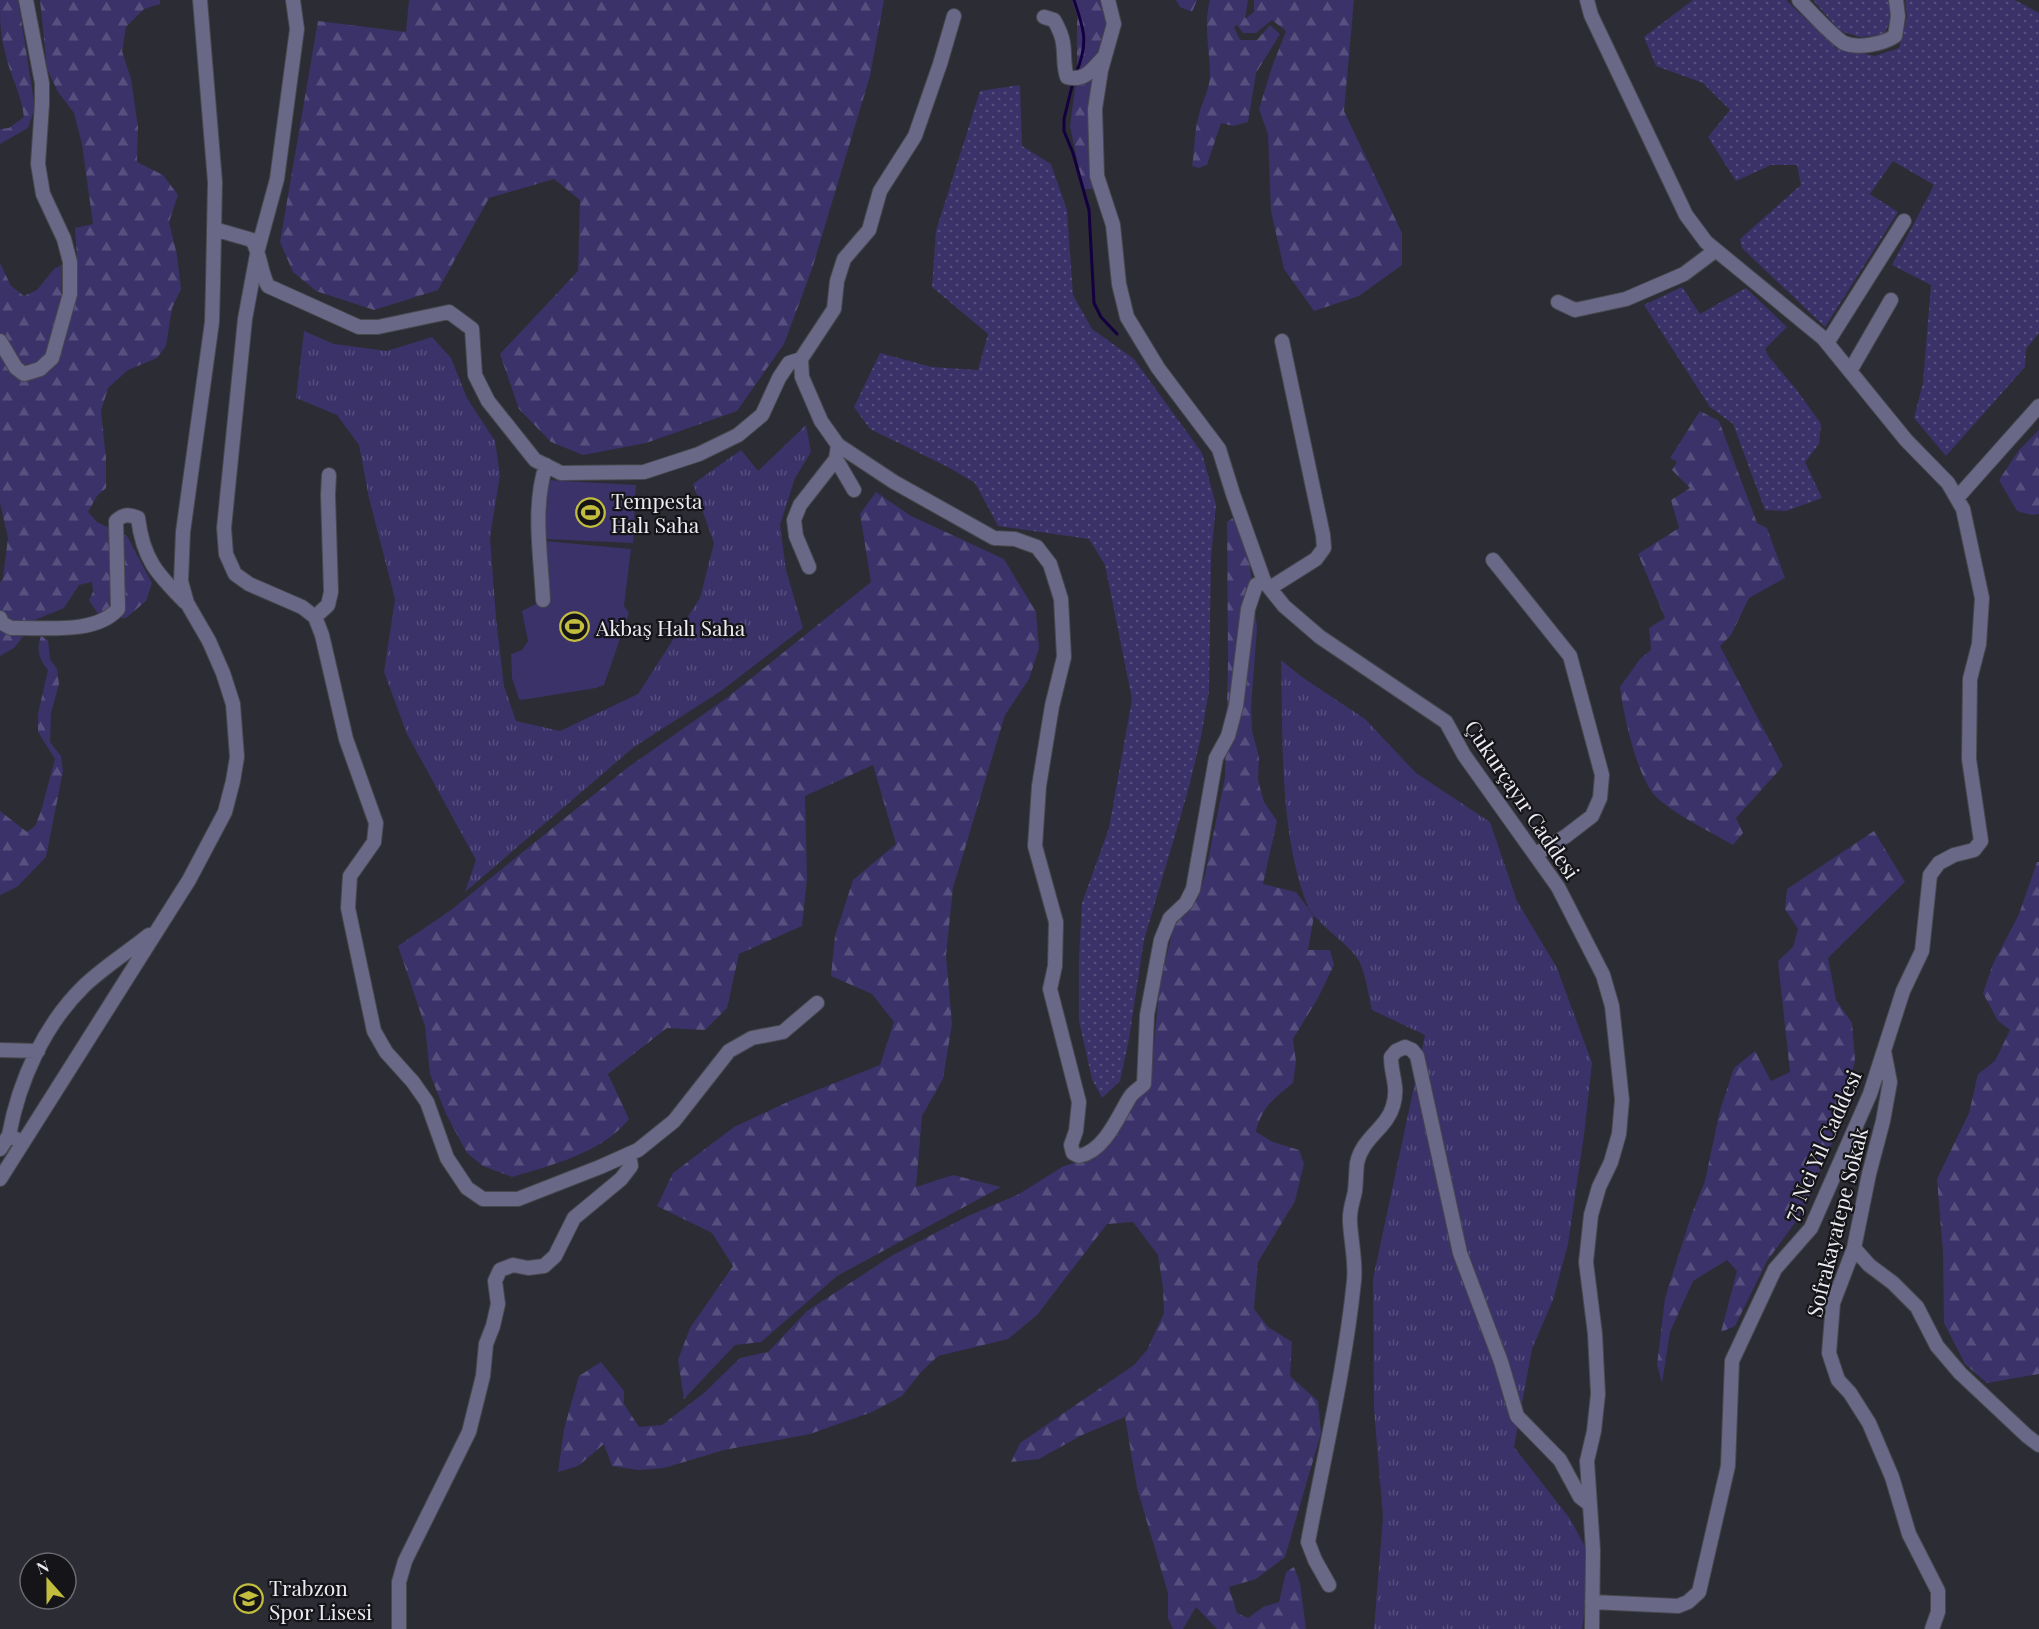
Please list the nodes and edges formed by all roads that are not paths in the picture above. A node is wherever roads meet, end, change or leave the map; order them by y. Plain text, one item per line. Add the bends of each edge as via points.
1 (26, 0) edge
2 (200, 0) edge
3 (293, 0) edge
4 (1108, 0) edge
5 (1587, 0) edge
6 (1799, 0) edge
7 (1896, 0) edge
8 (954, 15) dead end
9 (1044, 17) dead end
10 (1105, 56) junction
11 (1904, 221) dead end
12 (214, 229) junction
13 (258, 249) junction
14 (1716, 250) junction
15 (1891, 300) dead end
16 (1558, 302) dead end
17 (0, 341) edge
18 (1282, 341) dead end
19 (1827, 343) junction
20 (801, 359) junction
21 (1850, 371) junction
22 (2039, 406) edge
23 (838, 445) junction
24 (837, 459) junction
25 (546, 465) junction
26 (329, 475) dead end
27 (854, 490) dead end
28 (1957, 498) junction
29 (1493, 560) dead end
30 (810, 567) dead end
31 (1267, 585) junction
32 (543, 600) dead end
33 (187, 603) junction
34 (315, 617) junction
35 (0, 618) edge
36 (1536, 854) junction
37 (158, 928) junction
38 (817, 1003) dead end
39 (0, 1050) edge
40 (38, 1051) junction
41 (1884, 1051) junction
42 (9, 1135) junction
43 (22, 1143) junction
44 (0, 1149) edge
45 (628, 1154) junction
46 (0, 1179) edge
47 (1854, 1248) junction
48 (2039, 1445) edge
49 (1589, 1504) junction
50 (1329, 1584) dead end
51 (1592, 1602) junction
52 (399, 1629) edge
53 (1592, 1629) edge
54 (1932, 1629) edge

1 - 17 street via 42,83 38,164 43,194 70,262 70,294 52,358 40,369 24,374 15,368
2 - 12 street via 215,183
3 - 13 street via 297,29 278,167
4 - 10 street, Çukurçayır Caddesi via 1114,24
5 - 14 street, 75 Nci Yıl Caddesi via 1686,215
6 - 7 street via 1845,43 1867,45 1886,43 1895,36
8 - 20 street via 915,136 880,191 869,230 844,259 834,309
9 - 10 street via 1054,20 1060,33 1067,77 1082,78
10 - 31 street, Çukurçayır Caddesi via 1095,109 1097,176 1113,225 1127,317 1158,368 1219,449
11 - 19 street
12 - 13 street via 252,240
12 - 33 street via 212,322 183,532 181,581
13 - 25 street via 268,286 359,327 378,327 449,312 463,321 472,329 476,375 488,401 535,460
13 - 34 street via 244,319 224,528 226,554 235,574 249,584 302,607
14 - 16 street via 1684,274 1626,299 1575,310
14 - 19 street, 75 Nci Yıl Caddesi
15 - 21 street
18 - 31 street via 1324,548 1316,559
19 - 21 street, 75 Nci Yıl Caddesi
20 - 23 street via 802,377 820,421
20 - 25 street via 789,363 762,415 738,435 699,454 644,472 561,473
21 - 28 street, 75 Nci Yıl Caddesi
22 - 28 street
23 - 24 street
23 - 31 street via 993,538 1015,539 1037,547 1050,564 1061,599 1064,657 1038,786 1035,846 1056,922 1050,989 1079,1102 1071,1145 1073,1153 1079,1156 1108,1135 1131,1095 1144,1084 1148,1015 1161,940 1170,918 1186,903 1193,889 1216,758 1228,736 1236,706 1248,609 1256,585
24 - 27 street
24 - 30 street via 800,505 794,520 796,536
25 - 32 street via 538,504
26 - 34 street via 331,592 328,606
28 - 41 street, 75 Nci Yıl Caddesi via 1963,509 1982,598 1979,644 1970,679 1969,759 1981,841 1974,850 1939,863 1930,875 1922,951 1903,991
29 - 36 street via 1570,656 1602,775 1600,798 1592,816
31 - 36 street, Çukurçayır Caddesi via 1284,606 1320,637 1446,722 1464,754
33 - 35 street via 153,567 141,544 138,518 129,514 116,521 118,609 110,618 84,627 11,628
33 - 37 street via 227,683 233,704 237,757 225,812
34 - 45 street via 346,739 376,823 374,842 350,876 348,908 374,1031 427,1102 447,1158 467,1188 483,1199 518,1199
36 - 49 street, Çukurçayır Caddesi via 1558,887 1603,975 1612,1006 1622,1100 1614,1153 1591,1215 1586,1262 1596,1334 1598,1394 1587,1461
37 - 40 street via 84,986 63,1010
37 - 43 street
38 - 45 street via 783,1032 752,1038 729,1051 674,1121
39 - 40 street
40 - 42 street via 21,1089
41 - 47 street, Sofrakayatepe Sokak via 1890,1082
41 - 51 street, 75 Nci Yıl Caddesi via 1870,1094 1811,1228 1775,1269 1732,1361 1728,1466 1699,1592 1678,1606
42 - 43 street
42 - 44 street
43 - 46 street
45 - 52 street via 631,1166 626,1173 574,1218 555,1256 544,1266 513,1265 500,1270 495,1281 498,1305 486,1344 483,1376 469,1432 405,1561 399,1582
47 - 48 street via 1917,1307 1937,1346 1960,1373
47 - 54 street, Sofrakayatepe Sokak via 1833,1303 1829,1353 1838,1380 1869,1423 1892,1477 1909,1534 1938,1591 1938,1612
49 - 50 street via 1580,1497 1560,1460 1517,1416 1460,1253 1417,1056 1405,1047 1391,1057 1396,1090 1392,1109 1364,1144 1350,1211 1354,1280 1308,1542
49 - 51 street, Çukurçayır Caddesi
51 - 53 street, Çukurçayır Caddesi

